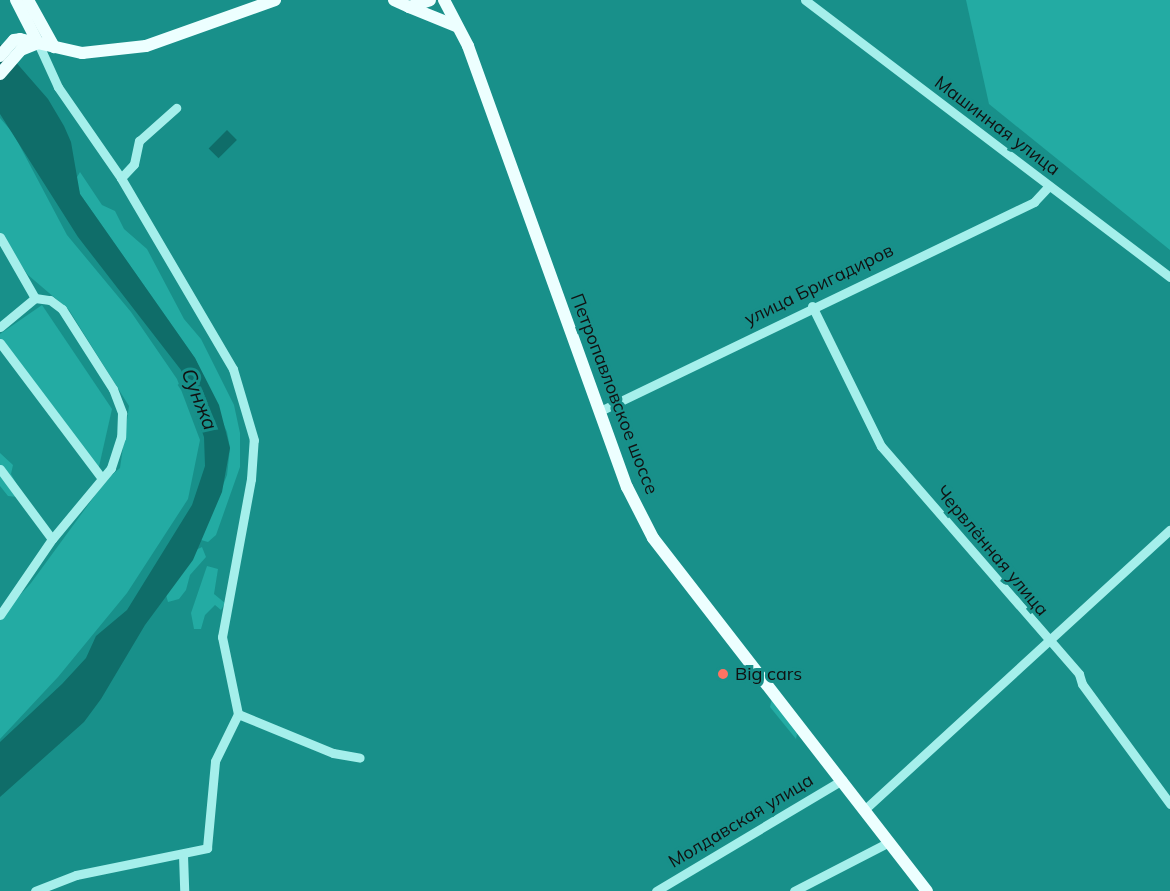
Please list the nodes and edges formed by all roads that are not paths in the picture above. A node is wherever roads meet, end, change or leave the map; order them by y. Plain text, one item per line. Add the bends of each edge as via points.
1 (275, 0) edge
2 (381, 0) edge
3 (430, 0) edge
4 (444, 0) edge
5 (805, 0) edge
6 (22, 3) edge
7 (402, 4) edge
8 (37, 16) junction
9 (457, 26) junction
10 (38, 43) junction
11 (54, 47) junction
12 (10, 49) edge
13 (0, 74) edge
14 (176, 108) dead end
15 (121, 178) junction
16 (1049, 186) junction
17 (0, 237) edge
18 (1170, 278) edge
19 (36, 298) junction
20 (812, 306) junction
21 (0, 327) edge
22 (0, 343) edge
23 (600, 411) junction
24 (0, 469) edge
25 (101, 477) junction
26 (1170, 530) edge
27 (52, 539) junction
28 (0, 615) edge
29 (1049, 644) junction
30 (238, 714) junction
31 (360, 758) dead end
32 (842, 780) junction
33 (1170, 804) edge
34 (864, 810) junction
35 (889, 842) junction
36 (183, 855) junction
37 (35, 891) edge
38 (184, 891) edge
39 (656, 891) edge
40 (794, 891) edge
41 (927, 891) edge

1 - 11 main road via 146,46 82,53
2 - 7 main road
3 - 7 main road
4 - 9 main road, Петропавловское шоссе
5 - 16 street, Машинная улица
6 - 8 main road
6 - 10 main road
6 - 12 main road
7 - 9 main road
8 - 10 main road
8 - 11 main road
9 - 23 main road, Петропавловское шоссе via 468,46
10 - 11 main road
10 - 12 main road
10 - 15 street via 58,87
12 - 13 main road
14 - 15 street via 139,141 134,164
15 - 30 street via 233,369 248,409 254,460 222,637
16 - 18 street, Машинная улица
16 - 20 street, улица Бригадиров via 1034,202
17 - 19 street
19 - 21 street
19 - 25 street via 50,300 62,309 113,389 122,413 121,437 111,468
20 - 23 street, улица Бригадиров
20 - 29 street, Червлённая улица via 881,446
22 - 25 street
23 - 32 main road, Петропавловское шоссе via 627,487 653,538
24 - 27 street
25 - 27 street
26 - 29 street
27 - 28 street
29 - 33 street, Червлённая улица via 1079,674 1082,684
29 - 34 street
30 - 31 street via 333,753
30 - 36 street via 215,761 207,848
32 - 34 main road, Петропавловское шоссе
32 - 39 street, Молдавская улица
34 - 35 main road, Петропавловское шоссе
35 - 40 street
35 - 41 main road, Петропавловское шоссе
36 - 37 street via 76,875
36 - 38 street

